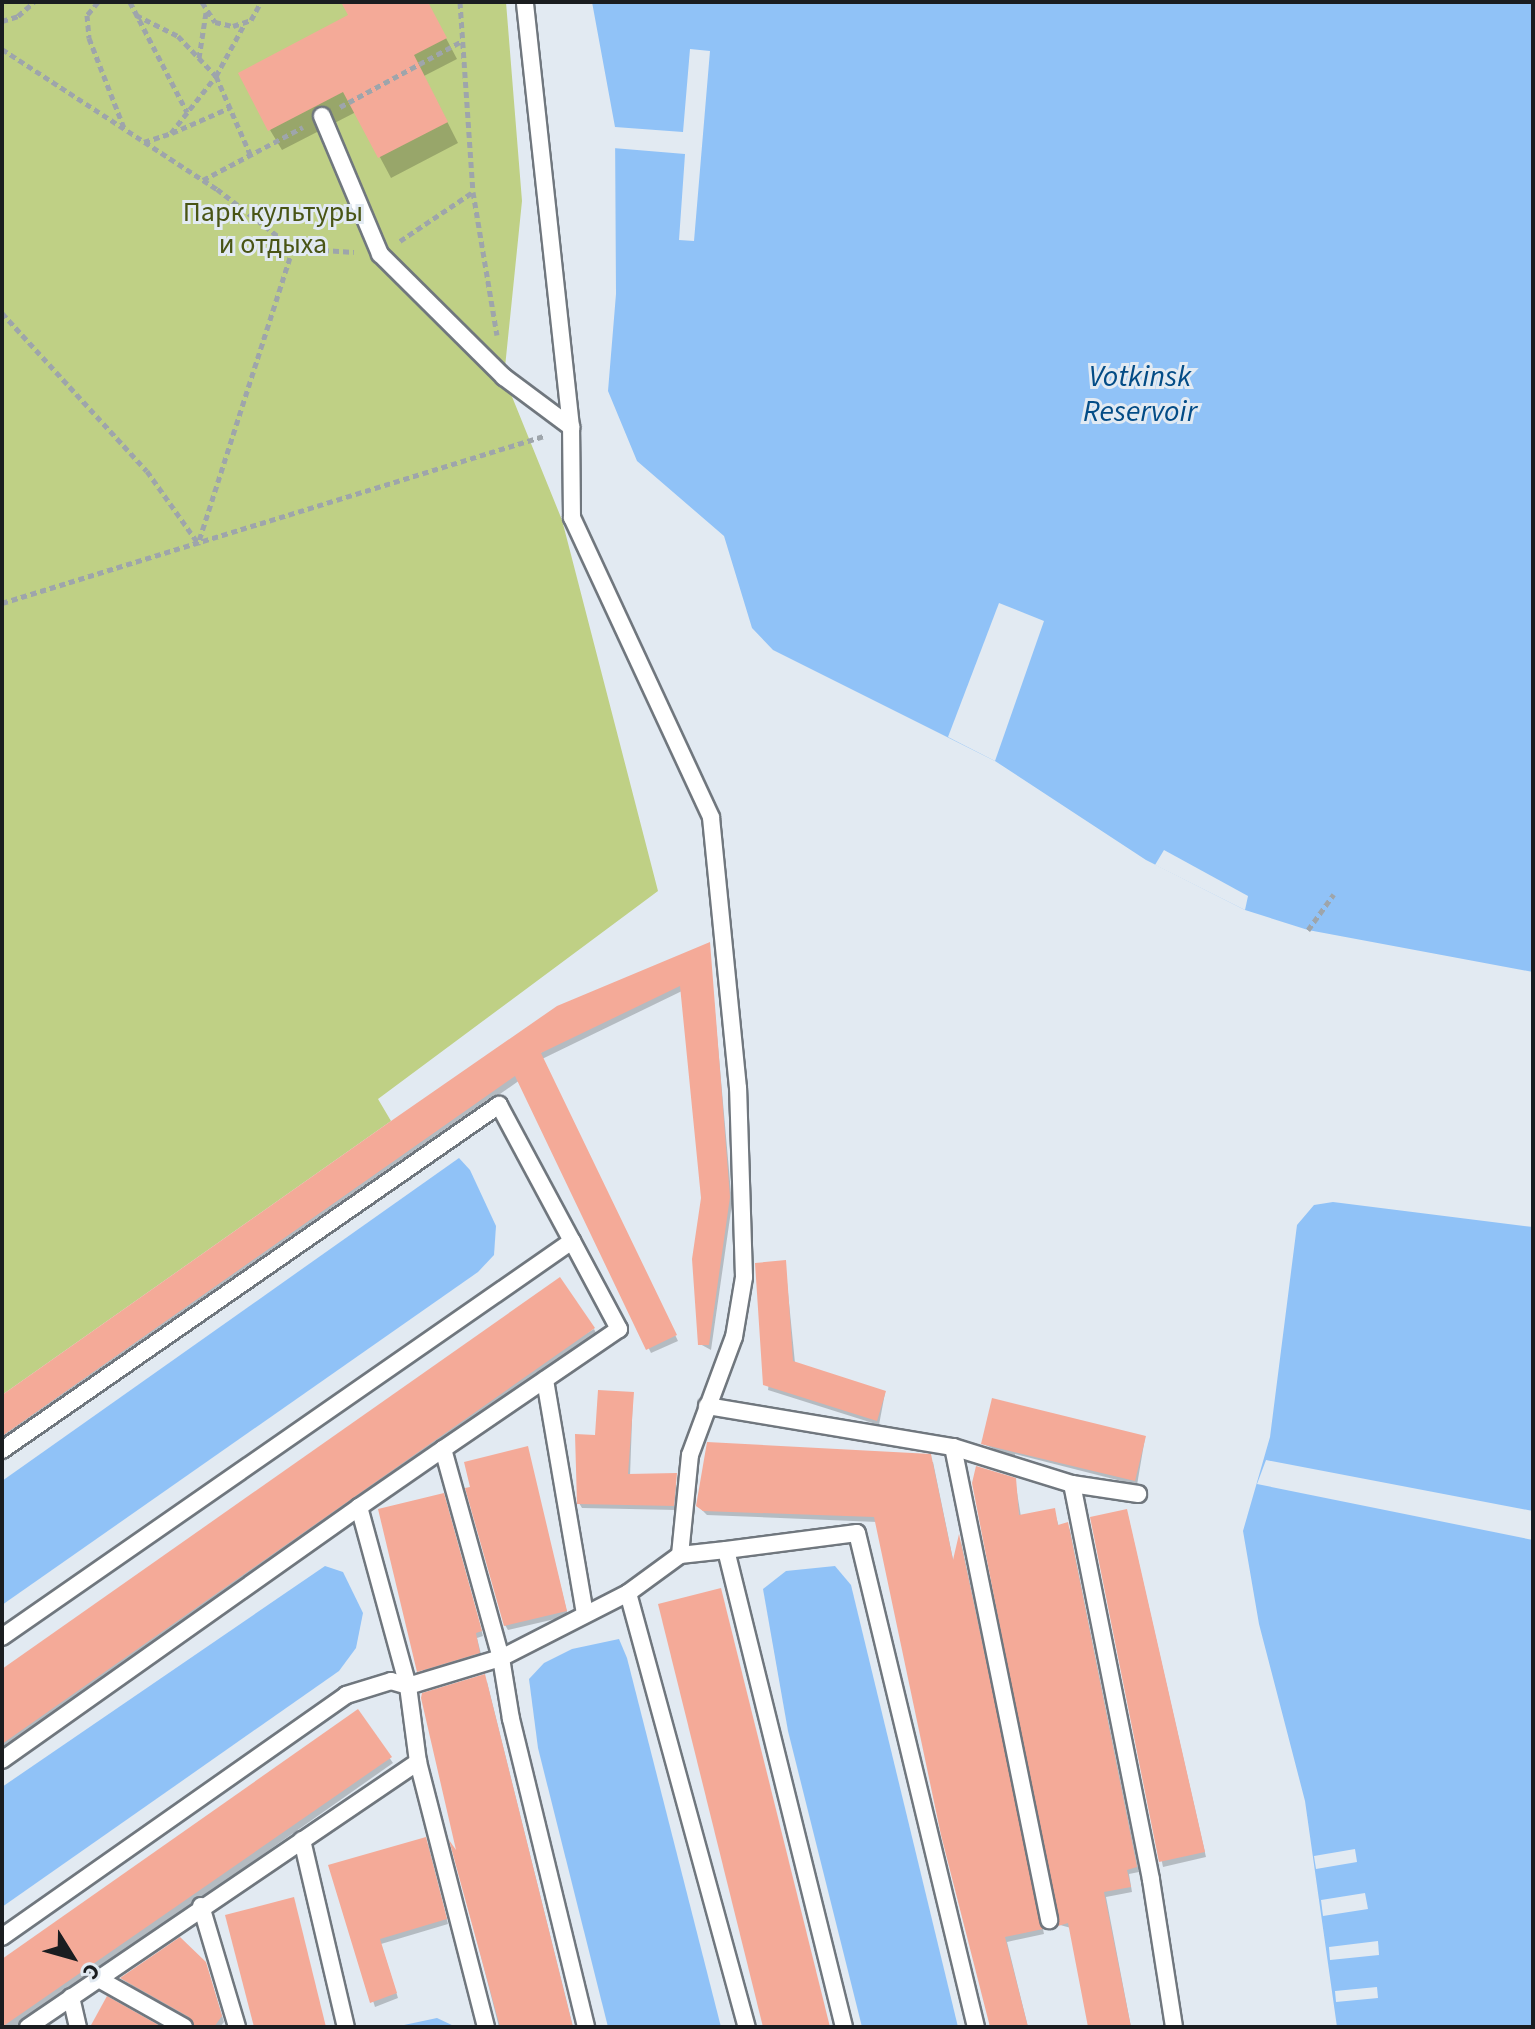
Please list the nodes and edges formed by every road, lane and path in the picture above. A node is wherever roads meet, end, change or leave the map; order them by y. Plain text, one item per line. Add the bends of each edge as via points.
1 (34, 2) edge
2 (98, 2) edge
3 (130, 2) edge
4 (202, 2) edge
5 (261, 2) edge
6 (460, 2) edge
7 (525, 2) edge
8 (206, 12) junction
9 (136, 15) junction
10 (2, 21) edge
11 (245, 23) junction
12 (2, 49) edge
13 (199, 59) junction
14 (216, 76) junction
15 (231, 107) junction
16 (187, 112) junction
17 (322, 116) dead end
18 (125, 129) junction
19 (171, 133) junction
20 (144, 142) junction
21 (250, 154) dead end
22 (2, 313) edge
23 (504, 377) junction
24 (571, 427) junction
25 (198, 544) junction
26 (2, 603) edge
27 (1334, 894) dead end
28 (1308, 930) dead end
29 (572, 1241) junction
30 (545, 1380) junction
31 (707, 1406) junction
32 (953, 1447) junction
33 (443, 1449) junction
34 (2, 1450) edge
35 (1072, 1484) junction
36 (1138, 1494) dead end
37 (359, 1507) junction
38 (726, 1550) junction
39 (680, 1555) junction
40 (628, 1593) junction
41 (585, 1614) junction
42 (2, 1637) edge
43 (501, 1658) junction
44 (408, 1686) junction
45 (2, 1760) edge
46 (418, 1762) junction
47 (302, 1840) junction
48 (201, 1906) junction
49 (1049, 1920) dead end
50 (2, 1937) edge
51 (97, 1978) junction
52 (71, 1997) junction
53 (28, 2027) edge
54 (78, 2027) edge
55 (184, 2027) edge
56 (237, 2027) edge
57 (346, 2027) edge
58 (486, 2027) edge
59 (586, 2027) edge
60 (747, 2027) edge
61 (844, 2027) edge
62 (976, 2027) edge
63 (1174, 2027) edge

1 - 10 path
2 - 18 path via 87,15 89,38
3 - 9 path
4 - 8 path
5 - 11 path
6 - 23 path via 473,192
7 - 24 lane
8 - 11 path via 221,24
8 - 13 path
9 - 13 path via 178,36
9 - 16 path
11 - 14 path
12 - 18 path
13 - 14 path
14 - 15 path
14 - 16 path
15 - 19 path
15 - 21 path
16 - 19 path
17 - 23 lane via 380,254
18 - 20 path
19 - 20 path
20 - 25 path via 293,248
22 - 25 path via 147,471
23 - 24 lane
24 - 25 path
24 - 31 lane via 572,518 711,817 738,1088 744,1277 734,1337
25 - 26 path
27 - 28 path
29 - 30 lane via 619,1329
29 - 34 lane via 499,1105
29 - 42 lane
30 - 33 lane
30 - 41 lane
31 - 32 lane
31 - 39 lane via 690,1455
32 - 35 lane
32 - 49 lane
33 - 37 lane
33 - 43 lane
35 - 36 lane
35 - 63 lane via 1151,1880
37 - 44 lane
37 - 45 lane
38 - 39 lane
38 - 61 lane
38 - 62 lane via 857,1533
39 - 40 lane
40 - 41 lane
40 - 60 lane
41 - 43 lane
43 - 44 lane
43 - 59 lane
44 - 46 lane
44 - 50 lane via 391,1681 346,1695
46 - 47 lane
46 - 58 lane
47 - 48 lane
47 - 57 lane
48 - 51 lane
48 - 56 lane
51 - 52 lane
51 - 55 lane
52 - 53 lane
52 - 54 lane

